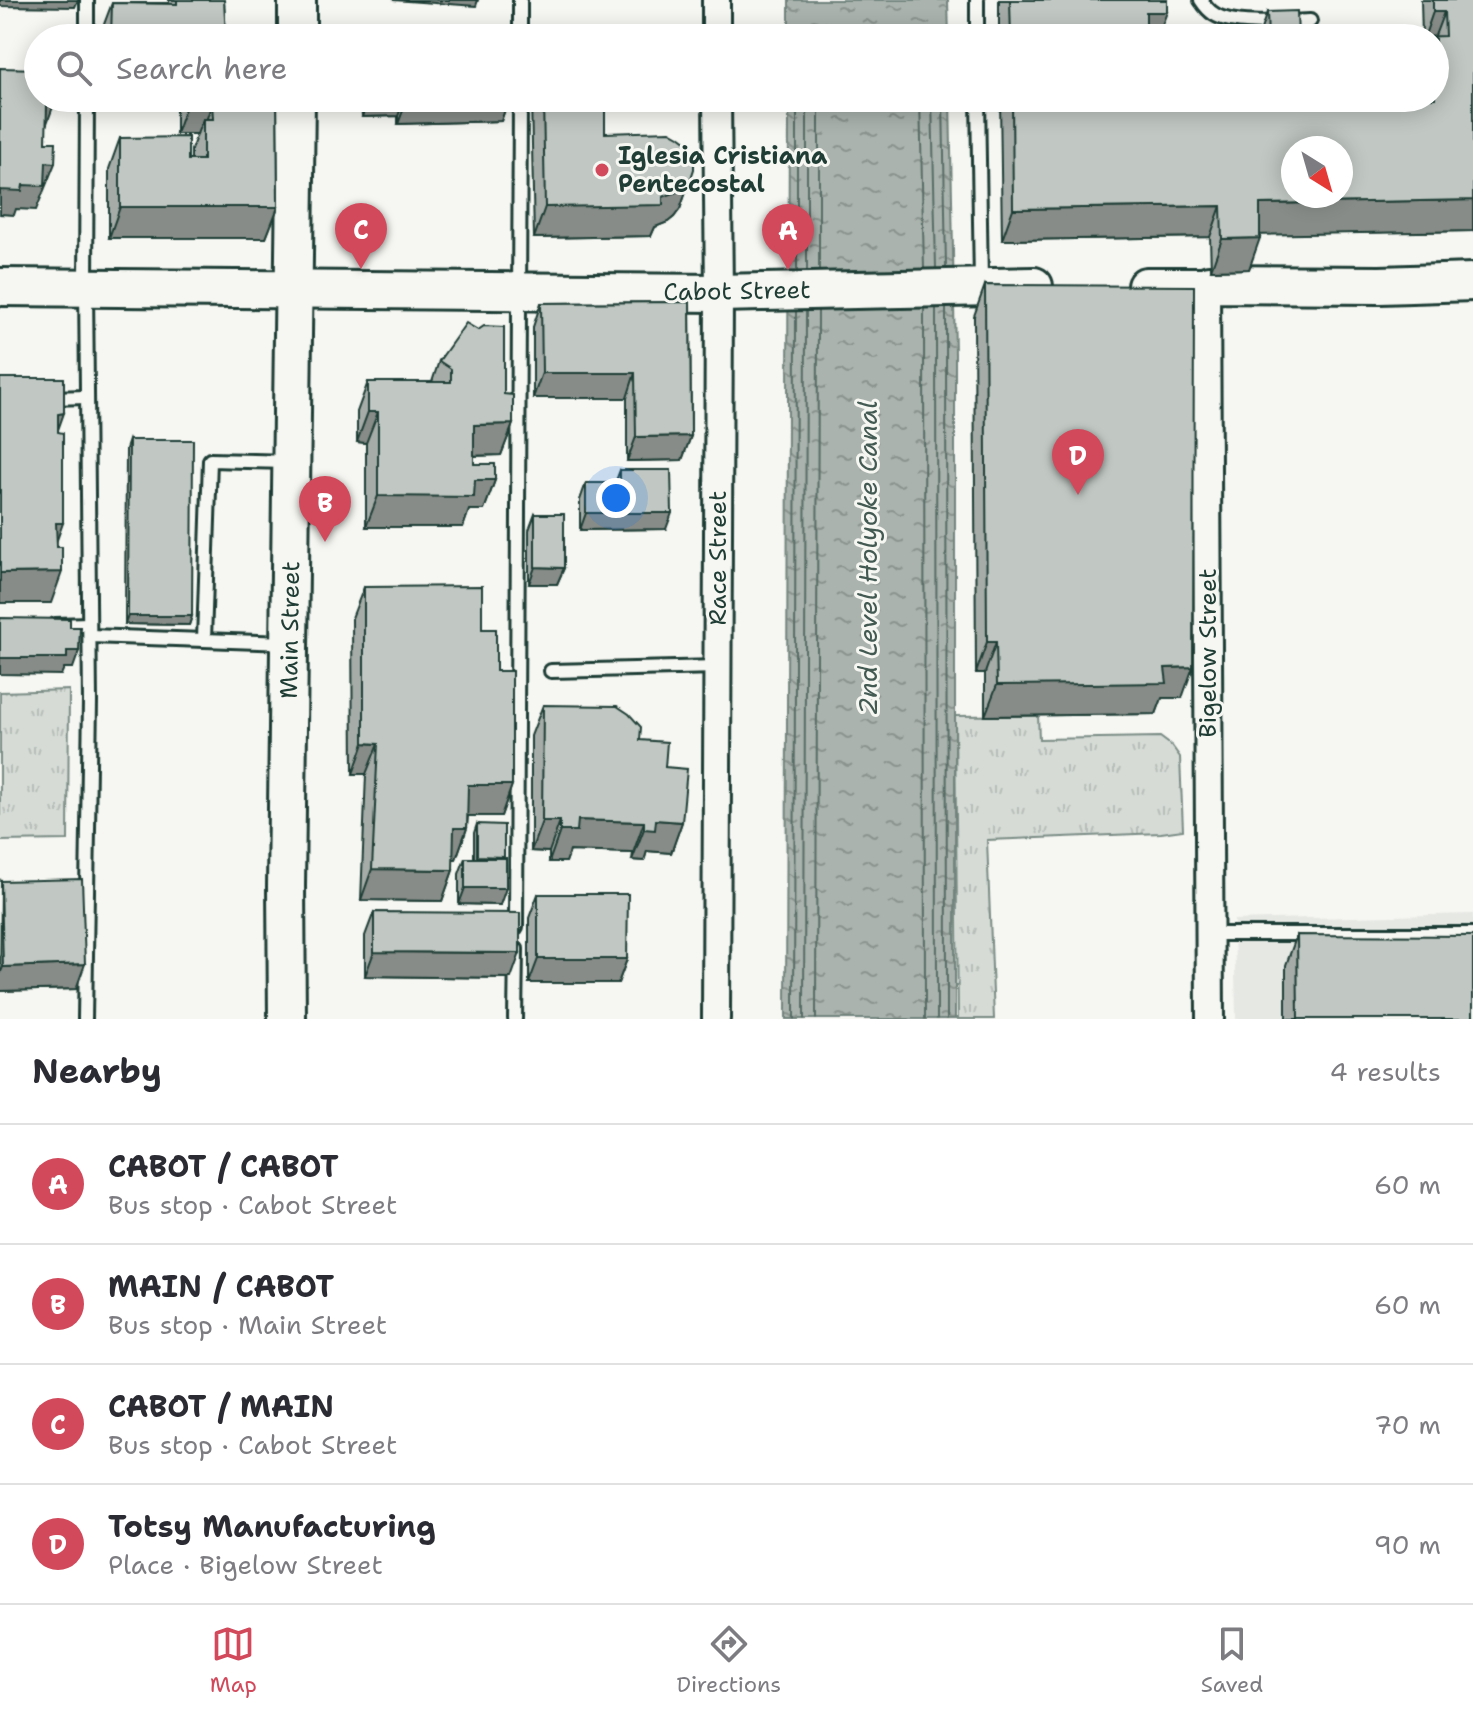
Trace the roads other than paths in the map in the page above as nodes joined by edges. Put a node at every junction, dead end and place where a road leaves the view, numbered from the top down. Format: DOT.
graph roads {
  1 [pos="87,0"];
  2 [pos="297,0"];
  3 [pos="520,0"];
  4 [pos="716,0"];
  5 [pos="977,0"];
  6 [pos="1201,0"];
  7 [pos="1310,21"];
  8 [pos="87,24"];
  9 [pos="297,24"];
  10 [pos="520,24"];
  11 [pos="716,24"];
  12 [pos="977,24"];
  13 [pos="87,112"];
  14 [pos="296,112"];
  15 [pos="520,112"];
  16 [pos="718,112"];
  17 [pos="978,112"];
  18 [pos="1473,282"];
  19 [pos="1064,286"];
  20 [pos="1111,286"];
  21 [pos="1206,286"];
  22 [pos="0,287"];
  23 [pos="86,287"];
  24 [pos="975,287"];
  25 [pos="295,288"];
  26 [pos="519,290"];
  27 [pos="729,292"];
  28 [pos="87,397"];
  29 [pos="44,398"];
  30 [pos="292,462"];
  31 [pos="45,625"];
  32 [pos="90,630"];
  33 [pos="204,640"];
  34 [pos="290,643"];
  35 [pos="718,667"];
  36 [pos="551,671"];
  37 [pos="1210,934"];
  38 [pos="1473,934"];
  39 [pos="85,1019"];
  40 [pos="287,1019"];
  41 [pos="515,1019"];
  42 [pos="716,1019"];
  43 [pos="1210,1019"];
  1 -- 8 [label="lane"];
  2 -- 9 [label="main road"];
  3 -- 10 [label="lane"];
  4 -- 11 [label="street"];
  5 -- 12 [label="lane"];
  6 -- 7 [label="lane"];
  13 -- 23 [label="lane"];
  14 -- 25 [label="main road, Main Street"];
  15 -- 26 [label="lane"];
  16 -- 27 [label="street, Race Street"];
  17 -- 24 [label="lane"];
  18 -- 21 [label="main road"];
  19 -- 24 [label="main road, Cabot Street"];
  20 -- 21 [label="main road"];
  21 -- 37 [label="street, Bigelow Street"];
  22 -- 23 [label="main road, Cabot Street"];
  23 -- 25 [label="main road, Cabot Street"];
  23 -- 28 [label="lane"];
  24 -- 27 [label="main road, Cabot Street"];
  25 -- 26 [label="main road, Cabot Street"];
  25 -- 30 [label="main road, Main Street"];
  26 -- 27 [label="main road, Cabot Street"];
  26 -- 41 [label="lane"];
  27 -- 35 [label="street, Race Street"];
  28 -- 29 [label="lane"];
  28 -- 32 [label="lane"];
  30 -- 33 [label="lane"];
  30 -- 34 [label="main road, Main Street"];
  31 -- 32 [label="lane"];
  32 -- 33 [label="lane"];
  32 -- 39 [label="lane"];
  33 -- 34 [label="lane"];
  34 -- 40 [label="main road, Main Street"];
  35 -- 36 [label="lane"];
  35 -- 42 [label="street, Race Street"];
  37 -- 38 [label="lane"];
  37 -- 43 [label="street, Bigelow Street"];
}
